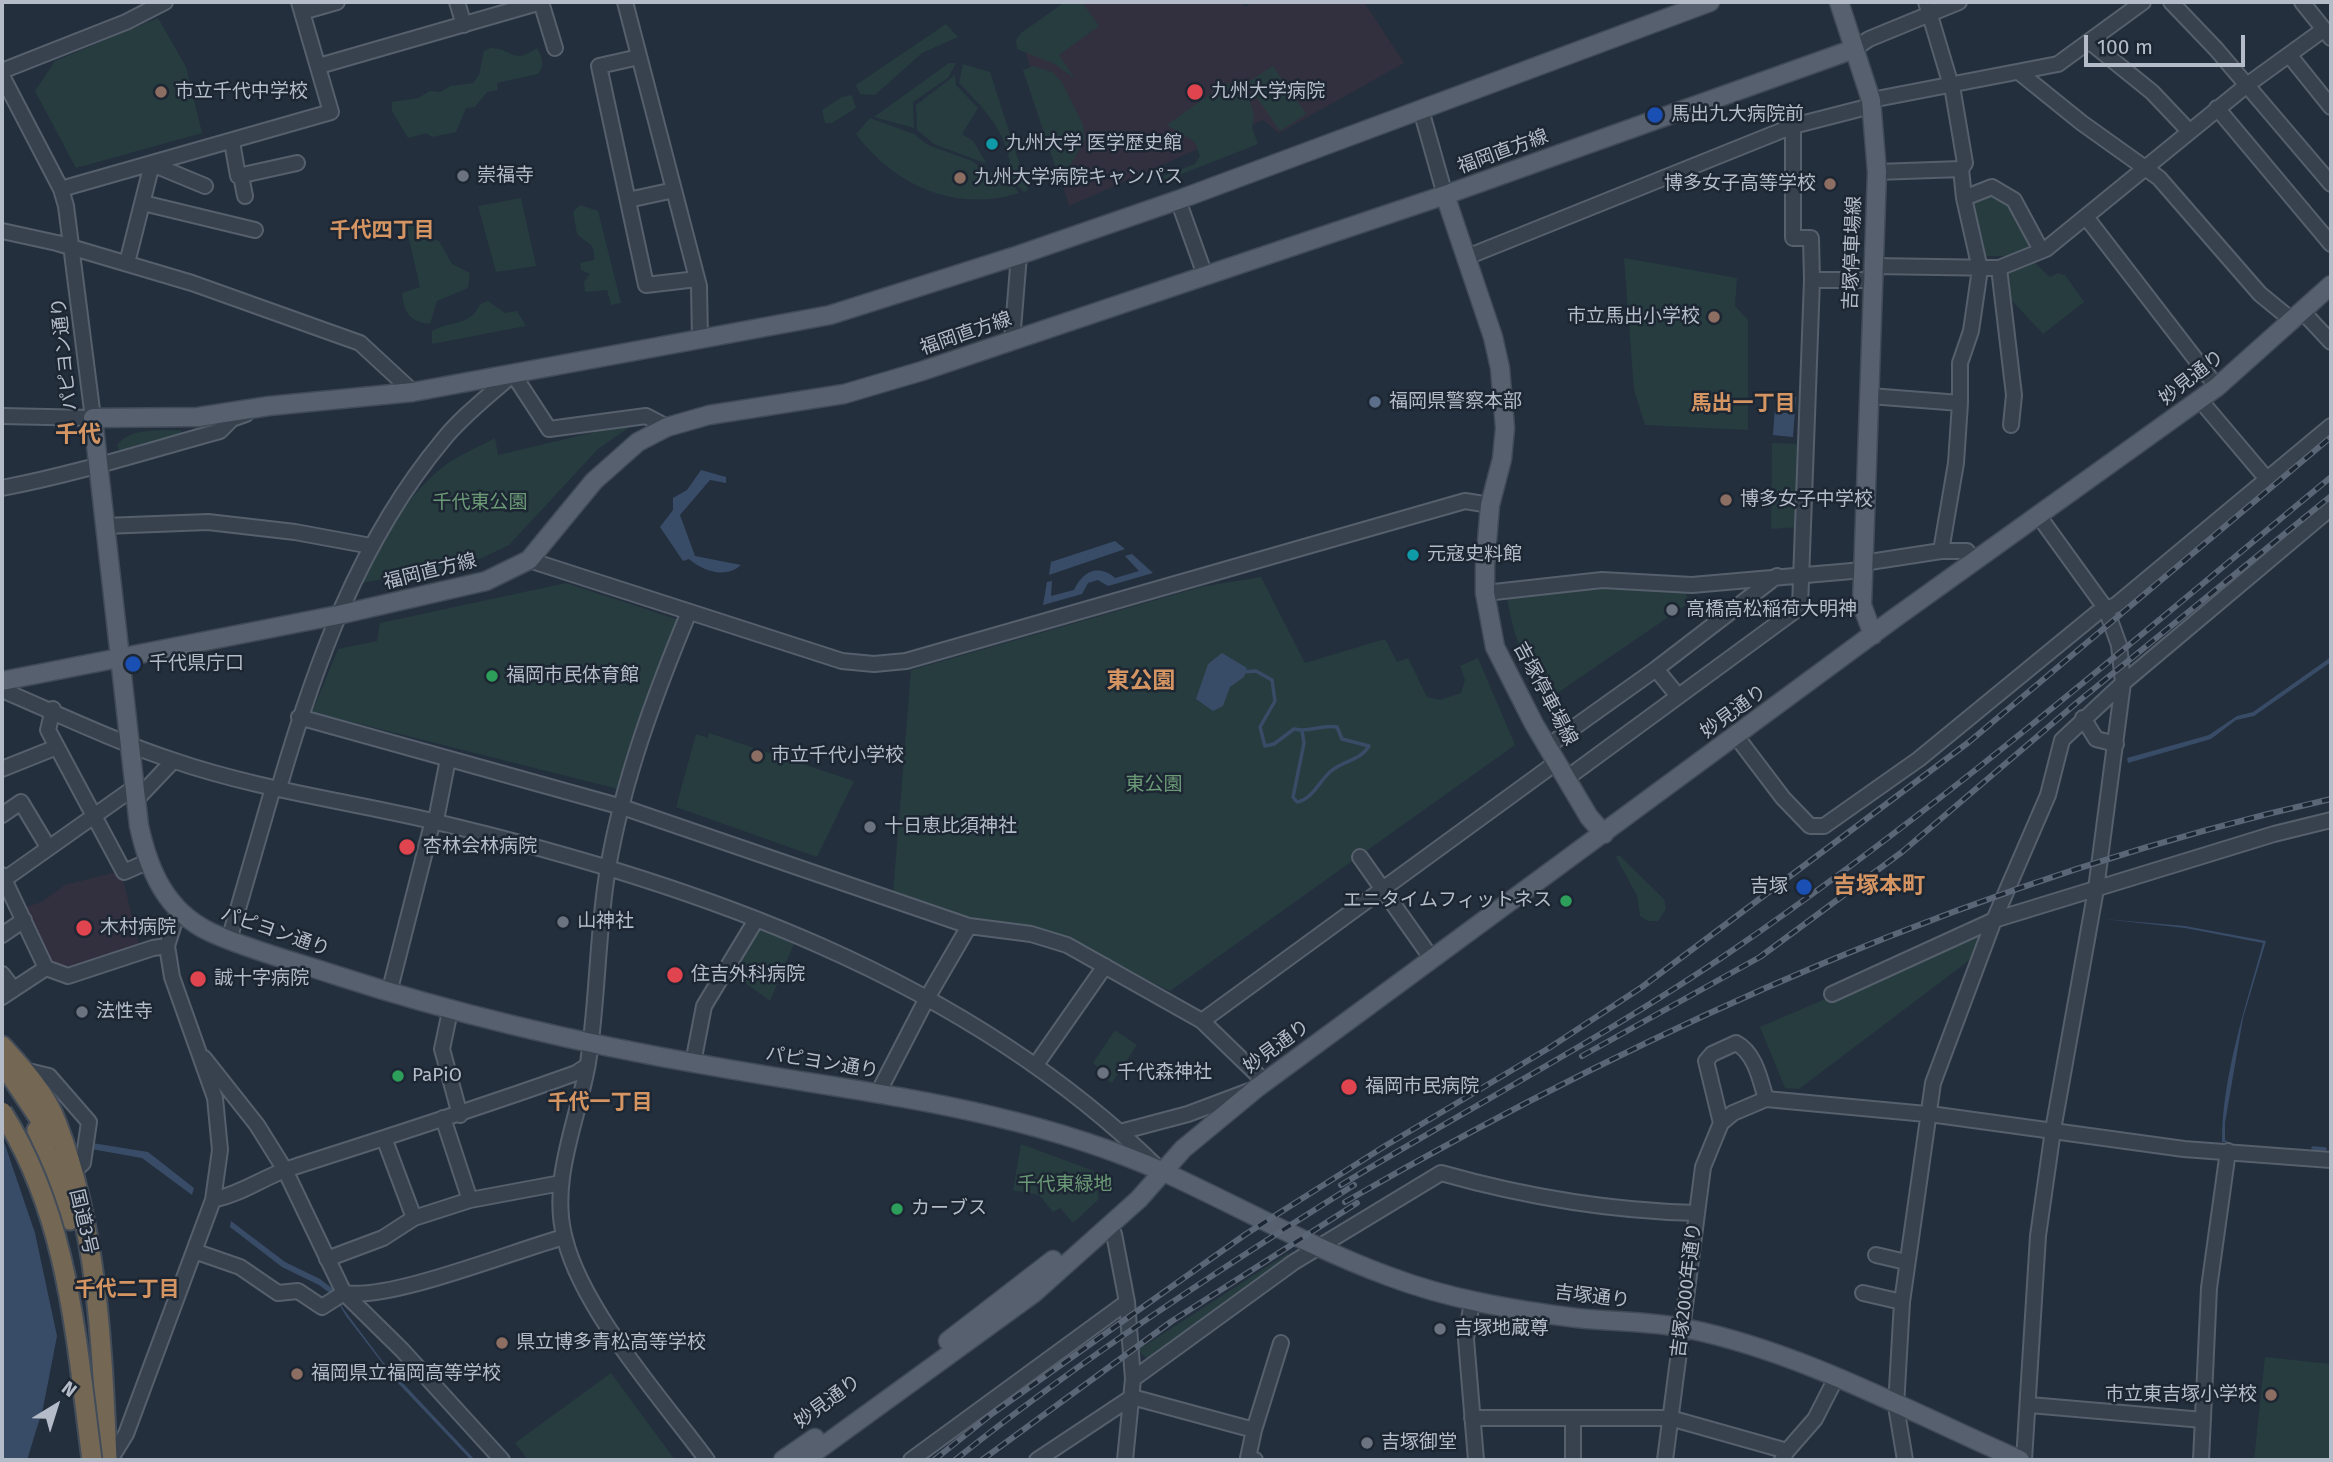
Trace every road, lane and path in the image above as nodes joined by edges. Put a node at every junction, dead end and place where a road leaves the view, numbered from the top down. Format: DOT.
graph roads {
  1 [pos="165,2"];
  2 [pos="337,2"];
  3 [pos="457,2"];
  4 [pos="541,2"];
  5 [pos="625,2"];
  6 [pos="1707,2"];
  7 [pos="1839,2"];
  8 [pos="1959,2"];
  9 [pos="2143,2"];
  10 [pos="2171,2"];
  11 [pos="2302,2"];
  12 [pos="143,7"];
  13 [pos="301,7"];
  14 [pos="1928,7"];
  15 [pos="464,25"];
  16 [pos="2327,34"];
  17 [pos="2090,43"];
  18 [pos="555,48"];
  19 [pos="1854,49"];
  20 [pos="2290,56"];
  21 [pos="639,57"];
  22 [pos="319,66"];
  23 [pos="2,71"];
  24 [pos="2020,72"];
  25 [pos="2,76"];
  26 [pos="2247,85"];
  27 [pos="1950,86"];
  28 [pos="1871,103"];
  29 [pos="2331,107"];
  30 [pos="2217,108"];
  31 [pos="1421,110"];
  32 [pos="1793,126"];
  33 [pos="2189,131"];
  34 [pos="232,142"];
  35 [pos="297,163"];
  36 [pos="152,164"];
  37 [pos="1961,169"];
  38 [pos="2146,169"];
  39 [pos="1877,172"];
  40 [pos="241,176"];
  41 [pos="2331,184"];
  42 [pos="205,186"];
  43 [pos="61,189"];
  44 [pos="674,190"];
  45 [pos="1445,195"];
  46 [pos="245,196"];
  47 [pos="1964,198"];
  48 [pos="628,200"];
  49 [pos="1178,200"];
  50 [pos="142,203"];
  51 [pos="2086,217"];
  52 [pos="255,230"];
  53 [pos="2,231"];
  54 [pos="2331,244"];
  55 [pos="74,248"];
  56 [pos="2041,250"];
  57 [pos="1019,255"];
  58 [pos="1467,257"];
  59 [pos="127,263"];
  60 [pos="1999,268"];
  61 [pos="1980,269"];
  62 [pos="1874,274"];
  63 [pos="1205,275"];
  64 [pos="697,279"];
  65 [pos="1812,280"];
  66 [pos="2331,285"];
  67 [pos="2298,317"];
  68 [pos="700,340"];
  69 [pos="1012,341"];
  70 [pos="2331,342"];
  71 [pos="513,374"];
  72 [pos="2217,387"];
  73 [pos="413,392"];
  74 [pos="1870,396"];
  75 [pos="2200,400"];
  76 [pos="1960,403"];
  77 [pos="269,406"];
  78 [pos="2,416"];
  79 [pos="93,418"];
  80 [pos="2011,425"];
  81 [pos="2331,426"];
  82 [pos="667,427"];
  83 [pos="98,468"];
  84 [pos="2266,478"];
  85 [pos="2,488"];
  86 [pos="1490,505"];
  87 [pos="2329,513"];
  88 [pos="2038,515"];
  89 [pos="104,526"];
  90 [pos="371,545"];
  91 [pos="1941,551"];
  92 [pos="529,560"];
  93 [pos="1975,561"];
  94 [pos="1863,567"];
  95 [pos="1802,574"];
  96 [pos="1777,576"];
  97 [pos="1485,593"];
  98 [pos="2106,609"];
  99 [pos="689,612"];
  100 [pos="338,615"];
  101 [pos="1873,635"];
  102 [pos="119,657"];
  103 [pos="1656,669"];
  104 [pos="2,681"];
  105 [pos="2123,683"];
  106 [pos="2,690"];
  107 [pos="1678,696"];
  108 [pos="53,709"];
  109 [pos="299,718"];
  110 [pos="2083,718"];
  111 [pos="1736,736"];
  112 [pos="129,743"];
  113 [pos="2116,744"];
  114 [pos="1548,746"];
  115 [pos="57,747"];
  116 [pos="448,760"];
  117 [pos="173,761"];
  118 [pos="1557,762"];
  119 [pos="2,769"];
  120 [pos="1567,778"];
  121 [pos="276,788"];
  122 [pos="135,794"];
  123 [pos="622,807"];
  124 [pos="2,814"];
  125 [pos="93,815"];
  126 [pos="2331,820"];
  127 [pos="434,822"];
  128 [pos="1604,834"];
  129 [pos="48,847"];
  130 [pos="1360,857"];
  131 [pos="147,862"];
  132 [pos="608,869"];
  133 [pos="3,878"];
  134 [pos="2096,889"];
  135 [pos="1384,891"];
  136 [pos="178,911"];
  137 [pos="24,920"];
  138 [pos="756,920"];
  139 [pos="1994,920"];
  140 [pos="969,926"];
  141 [pos="2,935"];
  142 [pos="229,940"];
  143 [pos="167,946"];
  144 [pos="1432,959"];
  145 [pos="1105,966"];
  146 [pos="46,968"];
  147 [pos="2,974"];
  148 [pos="7,992"];
  149 [pos="389,993"];
  150 [pos="1832,994"];
  151 [pos="926,1000"];
  152 [pos="450,1011"];
  153 [pos="1202,1021"];
  154 [pos="591,1044"];
  155 [pos="2,1046"];
  156 [pos="198,1051"];
  157 [pos="693,1063"];
  158 [pos="587,1066"];
  159 [pos="1035,1066"];
  160 [pos="10,1072"];
  161 [pos="1262,1085"];
  162 [pos="877,1093"];
  163 [pos="1766,1099"];
  164 [pos="2,1112"];
  165 [pos="1928,1114"];
  166 [pos="460,1115"];
  167 [pos="443,1118"];
  168 [pos="1721,1123"];
  169 [pos="2053,1130"];
  170 [pos="1121,1132"];
  171 [pos="384,1138"];
  172 [pos="2228,1151"];
  173 [pos="2331,1160"];
  174 [pos="285,1170"];
  175 [pos="1161,1171"];
  176 [pos="72,1173"];
  177 [pos="561,1183"];
  178 [pos="213,1200"];
  179 [pos="470,1200"];
  180 [pos="1697,1213"];
  181 [pos="414,1218"];
  182 [pos="1106,1229"];
  183 [pos="564,1237"];
  184 [pos="1318,1247"];
  185 [pos="194,1251"];
  186 [pos="1876,1255"];
  187 [pos="327,1259"];
  188 [pos="1906,1262"];
  189 [pos="344,1293"];
  190 [pos="1863,1293"];
  191 [pos="1472,1301"];
  192 [pos="1127,1302"];
  193 [pos="1902,1302"];
  194 [pos="1684,1328"];
  195 [pos="1281,1343"];
  196 [pos="1836,1378"];
  197 [pos="1133,1379"];
  198 [pos="1132,1396"];
  199 [pos="2030,1405"];
  200 [pos="1896,1406"];
  201 [pos="1472,1418"];
  202 [pos="1573,1418"];
  203 [pos="1670,1418"];
  204 [pos="2203,1420"];
  205 [pos="1254,1430"];
  206 [pos="1784,1455"];
  207 [pos="84,1460"];
  208 [pos="91,1460"];
  209 [pos="106,1460"];
  210 [pos="502,1460"];
  211 [pos="707,1460"];
  212 [pos="783,1460"];
  213 [pos="804,1460"];
  214 [pos="911,1460"];
  215 [pos="1037,1460"];
  216 [pos="1125,1460"];
  217 [pos="1255,1460"];
  218 [pos="1476,1460"];
  219 [pos="1573,1460"];
  220 [pos="1665,1460"];
  221 [pos="1905,1460"];
  222 [pos="2022,1460"];
  223 [pos="2201,1460"];
  1 -- 12 [label="street"];
  2 -- 13 [label="street"];
  3 -- 15 [label="street"];
  4 -- 15 [label="street"];
  4 -- 18 [label="street"];
  5 -- 21 [label="street"];
  6 -- 31 [label="main road"];
  7 -- 19 [label="main road, 吉塚停車場線"];
  8 -- 14 [label="street"];
  9 -- 17 [label="street"];
  10 -- 26 [label="street"];
  11 -- 16 [label="street"];
  12 -- 23 [label="street"];
  13 -- 22 [label="street"];
  14 -- 19 [label="street"];
  14 -- 27 [label="street"];
  15 -- 22 [label="street"];
  16 -- 20 [label="street"];
  17 -- 24 [label="street"];
  17 -- 33 [label="street"];
  19 -- 28 [label="main road, 吉塚停車場線"];
  19 -- 45 [label="main road, 福岡直方線"];
  20 -- 26 [label="street"];
  20 -- 29 [label="street"];
  21 -- 44 [label="street"];
  21 -- 48 [label="street"];
  22 -- 34 [label="street"];
  24 -- 27 [label="street"];
  24 -- 38 [label="street"];
  25 -- 43 [label="street, パピヨン通り"];
  26 -- 30 [label="street"];
  26 -- 41 [label="street"];
  27 -- 28 [label="street"];
  27 -- 37 [label="street"];
  28 -- 32 [label="street"];
  28 -- 39 [label="main road, 吉塚停車場線"];
  30 -- 33 [label="street"];
  30 -- 54 [label="street"];
  31 -- 45 [label="street"];
  31 -- 49 [label="main road"];
  32 -- 58 [label="street"];
  32 -- 65 [label="street"];
  33 -- 38 [label="street"];
  34 -- 36 [label="street"];
  34 -- 40 [label="street"];
  35 -- 40 [label="street"];
  36 -- 42 [label="street"];
  36 -- 43 [label="street"];
  36 -- 50 [label="street"];
  37 -- 39 [label="street"];
  37 -- 47 [label="street"];
  38 -- 51 [label="street"];
  38 -- 67 [label="street"];
  39 -- 62 [label="main road, 吉塚停車場線"];
  40 -- 46 [label="street"];
  43 -- 55 [label="street, パピヨン通り"];
  44 -- 48 [label="street"];
  44 -- 64 [label="street"];
  45 -- 58 [label="main road, 吉塚停車場線"];
  45 -- 63 [label="main road, 福岡直方線"];
  47 -- 56 [label="street"];
  47 -- 61 [label="street"];
  48 -- 64 [label="street"];
  49 -- 57 [label="main road"];
  49 -- 63 [label="street"];
  50 -- 52 [label="street"];
  50 -- 59 [label="street"];
  51 -- 56 [label="street"];
  51 -- 72 [label="street"];
  53 -- 55 [label="street"];
  55 -- 59 [label="street"];
  55 -- 79 [label="street, パピヨン通り"];
  56 -- 60 [label="street"];
  57 -- 68 [label="main road"];
  57 -- 69 [label="street"];
  58 -- 86 [label="main road, 吉塚停車場線"];
  59 -- 73 [label="street"];
  60 -- 61 [label="street"];
  60 -- 80 [label="street"];
  61 -- 62 [label="street"];
  61 -- 76 [label="street"];
  62 -- 65 [label="street"];
  62 -- 74 [label="main road, 吉塚停車場線"];
  63 -- 69 [label="main road, 福岡直方線"];
  64 -- 68 [label="street"];
  65 -- 95 [label="street"];
  66 -- 67 [label="main road, 妙見通り"];
  67 -- 70 [label="street"];
  67 -- 72 [label="main road, 妙見通り"];
  68 -- 71 [label="main road"];
  69 -- 82 [label="main road, 福岡直方線"];
  71 -- 73 [label="main road"];
  71 -- 82 [label="street"];
  71 -- 90 [label="street"];
  72 -- 75 [label="main road, 妙見通り"];
  73 -- 77 [label="main road"];
  74 -- 76 [label="street"];
  74 -- 94 [label="main road, 吉塚停車場線"];
  75 -- 84 [label="street"];
  75 -- 88 [label="main road, 妙見通り"];
  76 -- 91 [label="street"];
  77 -- 79 [label="main road"];
  77 -- 83 [label="street"];
  78 -- 79 [label="street"];
  79 -- 83 [label="main road, パピヨン通り"];
  81 -- 84 [label="street"];
  82 -- 92 [label="main road, 福岡直方線"];
  83 -- 85 [label="street"];
  83 -- 89 [label="main road, パピヨン通り"];
  84 -- 98 [label="street"];
  86 -- 97 [label="main road, 吉塚停車場線"];
  86 -- 99 [label="street"];
  87 -- 105 [label="street"];
  88 -- 93 [label="main road, 妙見通り"];
  88 -- 98 [label="street"];
  89 -- 90 [label="street"];
  89 -- 102 [label="main road, パピヨン通り"];
  90 -- 100 [label="street"];
  91 -- 93 [label="street"];
  91 -- 94 [label="street"];
  92 -- 99 [label="street"];
  92 -- 100 [label="main road, 福岡直方線"];
  93 -- 101 [label="main road, 妙見通り"];
  94 -- 95 [label="street"];
  94 -- 101 [label="main road, 吉塚停車場線"];
  95 -- 96 [label="street"];
  95 -- 107 [label="street"];
  96 -- 97 [label="street"];
  96 -- 103 [label="street"];
  97 -- 114 [label="main road, 吉塚停車場線"];
  98 -- 105 [label="street"];
  98 -- 111 [label="street"];
  99 -- 123 [label="street"];
  100 -- 102 [label="main road, 福岡直方線"];
  100 -- 109 [label="street"];
  101 -- 111 [label="main road, 妙見通り"];
  102 -- 104 [label="main road, 福岡直方線"];
  102 -- 112 [label="main road, パピヨン通り"];
  103 -- 107 [label="street"];
  103 -- 114 [label="street"];
  105 -- 110 [label="street"];
  105 -- 113 [label="street"];
  106 -- 108 [label="street"];
  107 -- 120 [label="street"];
  108 -- 112 [label="street"];
  108 -- 115 [label="street"];
  109 -- 116 [label="street"];
  109 -- 121 [label="street"];
  110 -- 113 [label="street"];
  110 -- 139 [label="street"];
  111 -- 128 [label="main road, 妙見通り"];
  112 -- 117 [label="street"];
  112 -- 122 [label="main road, パピヨン通り"];
  113 -- 134 [label="street"];
  114 -- 118 [label="main road, 吉塚停車場線"];
  115 -- 119 [label="street"];
  115 -- 125 [label="street"];
  116 -- 123 [label="street"];
  116 -- 127 [label="street"];
  117 -- 121 [label="street"];
  117 -- 122 [label="street"];
  118 -- 120 [label="main road, 吉塚停車場線"];
  118 -- 135 [label="street"];
  120 -- 128 [label="main road, 吉塚停車場線"];
  121 -- 127 [label="street"];
  121 -- 142 [label="street"];
  122 -- 125 [label="street"];
  122 -- 131 [label="main road, パピヨン通り"];
  123 -- 132 [label="street"];
  123 -- 140 [label="street"];
  124 -- 129 [label="street"];
  125 -- 129 [label="street"];
  125 -- 131 [label="street"];
  126 -- 134 [label="street"];
  127 -- 132 [label="street"];
  127 -- 149 [label="street"];
  128 -- 144 [label="main road, 妙見通り"];
  129 -- 133 [label="street"];
  130 -- 135 [label="street"];
  131 -- 136 [label="main road, パピヨン通り"];
  132 -- 138 [label="street"];
  132 -- 154 [label="street"];
  133 -- 137 [label="street"];
  134 -- 139 [label="street"];
  134 -- 169 [label="street"];
  135 -- 144 [label="street"];
  135 -- 153 [label="street"];
  136 -- 142 [label="main road, パピヨン通り"];
  136 -- 143 [label="street"];
  137 -- 141 [label="street"];
  137 -- 146 [label="street"];
  138 -- 151 [label="street"];
  138 -- 157 [label="street"];
  139 -- 150 [label="street"];
  139 -- 165 [label="street"];
  140 -- 145 [label="street"];
  140 -- 151 [label="street"];
  142 -- 149 [label="main road, パピヨン通り"];
  143 -- 146 [label="street"];
  143 -- 156 [label="street"];
  144 -- 161 [label="main road, 妙見通り"];
  145 -- 153 [label="street"];
  145 -- 159 [label="street"];
  146 -- 148 [label="street"];
  147 -- 148 [label="street"];
  149 -- 152 [label="main road, パピヨン通り"];
  151 -- 159 [label="street"];
  151 -- 162 [label="street"];
  152 -- 154 [label="main road, パピヨン通り"];
  152 -- 166 [label="street"];
  153 -- 161 [label="street"];
  154 -- 157 [label="main road, パピヨン通り"];
  154 -- 158 [label="street"];
  155 -- 160 [label="highway, 国道3号"];
  156 -- 174 [label="street"];
  156 -- 178 [label="street"];
  157 -- 162 [label="main road, パピヨン通り"];
  158 -- 166 [label="street"];
  158 -- 177 [label="street"];
  159 -- 170 [label="street"];
  160 -- 176 [label="highway, 国道3号"];
  160 -- 176 [label="street"];
  160 -- 209 [label="highway"];
  161 -- 170 [label="street"];
  161 -- 175 [label="main road, 妙見通り"];
  162 -- 175 [label="main road, パピヨン通り"];
  163 -- 165 [label="street"];
  163 -- 168 [label="street"];
  163 -- 168 [label="street"];
  164 -- 207 [label="highway, 国道3号"];
  164 -- 208 [label="highway, bridge"];
  165 -- 169 [label="street"];
  165 -- 188 [label="street"];
  166 -- 167 [label="street"];
  167 -- 171 [label="street"];
  167 -- 179 [label="street"];
  168 -- 180 [label="street, 吉塚2000年通り"];
  169 -- 172 [label="street"];
  169 -- 199 [label="street"];
  170 -- 175 [label="street"];
  171 -- 174 [label="street"];
  171 -- 181 [label="street"];
  172 -- 173 [label="street"];
  172 -- 204 [label="street"];
  174 -- 178 [label="street"];
  174 -- 187 [label="street"];
  175 -- 182 [label="main road, 妙見通り"];
  175 -- 184 [label="main road, 吉塚通り"];
  175 -- 212 [label="main road, 妙見通り"];
  176 -- 209 [label="highway, 国道3号"];
  177 -- 179 [label="street"];
  177 -- 183 [label="street"];
  178 -- 185 [label="street"];
  179 -- 181 [label="street"];
  180 -- 184 [label="street"];
  180 -- 194 [label="street, 吉塚2000年通り"];
  181 -- 187 [label="street"];
  182 -- 192 [label="street"];
  182 -- 213 [label="main road, 妙見通り"];
  183 -- 189 [label="street"];
  183 -- 211 [label="street"];
  184 -- 191 [label="main road, 吉塚通り"];
  184 -- 197 [label="street"];
  185 -- 189 [label="street"];
  185 -- 209 [label="street"];
  186 -- 188 [label="street"];
  187 -- 189 [label="street"];
  188 -- 193 [label="street"];
  189 -- 210 [label="street"];
  190 -- 193 [label="street"];
  191 -- 194 [label="main road, 吉塚通り"];
  191 -- 201 [label="street"];
  192 -- 197 [label="street"];
  192 -- 214 [label="street"];
  193 -- 200 [label="street"];
  194 -- 196 [label="main road, 吉塚通り"];
  194 -- 203 [label="street, 吉塚2000年通り"];
  195 -- 205 [label="street"];
  196 -- 200 [label="main road, 吉塚通り"];
  196 -- 206 [label="street"];
  197 -- 198 [label="street"];
  198 -- 205 [label="street"];
  198 -- 215 [label="street"];
  198 -- 216 [label="street"];
  199 -- 204 [label="street"];
  199 -- 222 [label="street"];
  200 -- 221 [label="street"];
  200 -- 222 [label="main road, 吉塚通り"];
  201 -- 202 [label="street"];
  201 -- 218 [label="street"];
  202 -- 203 [label="street"];
  202 -- 219 [label="street"];
  203 -- 206 [label="street"];
  203 -- 220 [label="street, 吉塚2000年通り"];
  204 -- 223 [label="street"];
  205 -- 217 [label="street"];
}
